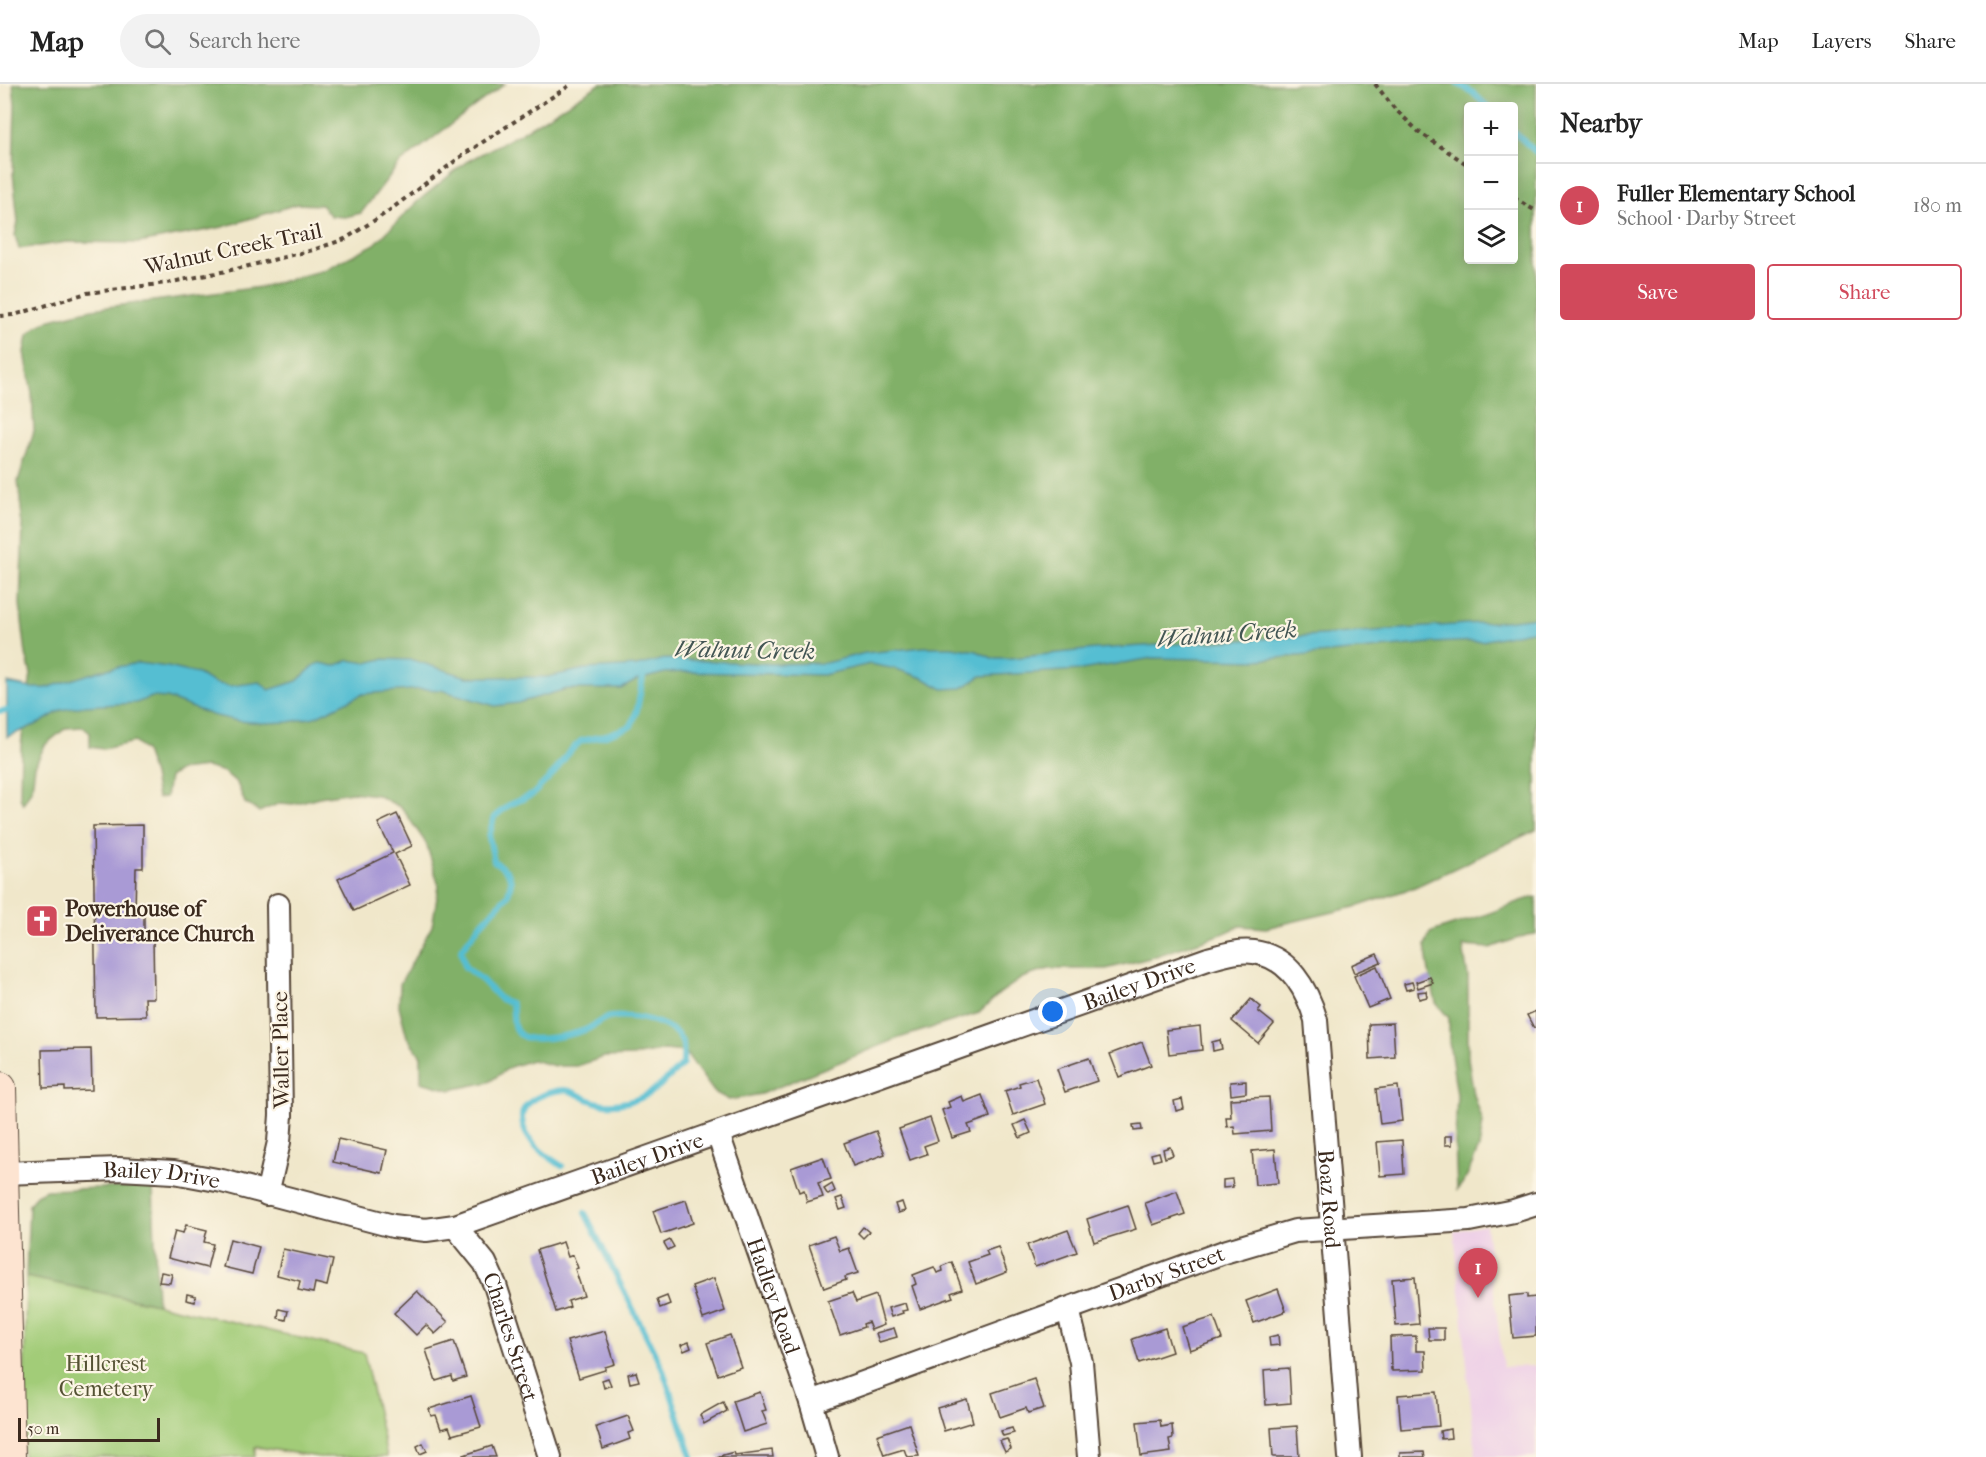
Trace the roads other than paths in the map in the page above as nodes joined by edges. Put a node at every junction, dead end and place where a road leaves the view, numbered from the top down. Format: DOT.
graph roads {
  1 [pos="278,905"];
  2 [pos="1273,958"];
  3 [pos="0,1088"];
  4 [pos="718,1134"];
  5 [pos="3,1173"];
  6 [pos="267,1194"];
  7 [pos="1536,1204"];
  8 [pos="455,1226"];
  9 [pos="1332,1228"];
  10 [pos="1068,1309"];
  11 [pos="811,1402"];
  12 [pos="9,1457"];
  13 [pos="550,1457"];
  14 [pos="827,1457"];
  15 [pos="1089,1457"];
  16 [pos="1350,1457"];
  1 -- 6 [label="street, Waller Place"];
  2 -- 4 [label="street, Bailey Drive"];
  2 -- 9 [label="street, Boaz Road"];
  3 -- 5 [label="main road"];
  4 -- 8 [label="street, Bailey Drive"];
  4 -- 11 [label="street, Hadley Road"];
  5 -- 6 [label="street, Bailey Drive"];
  5 -- 12 [label="main road"];
  6 -- 8 [label="street, Bailey Drive"];
  7 -- 9 [label="street, Darby Street"];
  8 -- 13 [label="street, Charles Street"];
  9 -- 10 [label="street, Darby Street"];
  9 -- 16 [label="street, Boaz Road"];
  10 -- 11 [label="street, Darby Street"];
  10 -- 15 [label="street"];
  11 -- 14 [label="street, Hadley Road"];
}
